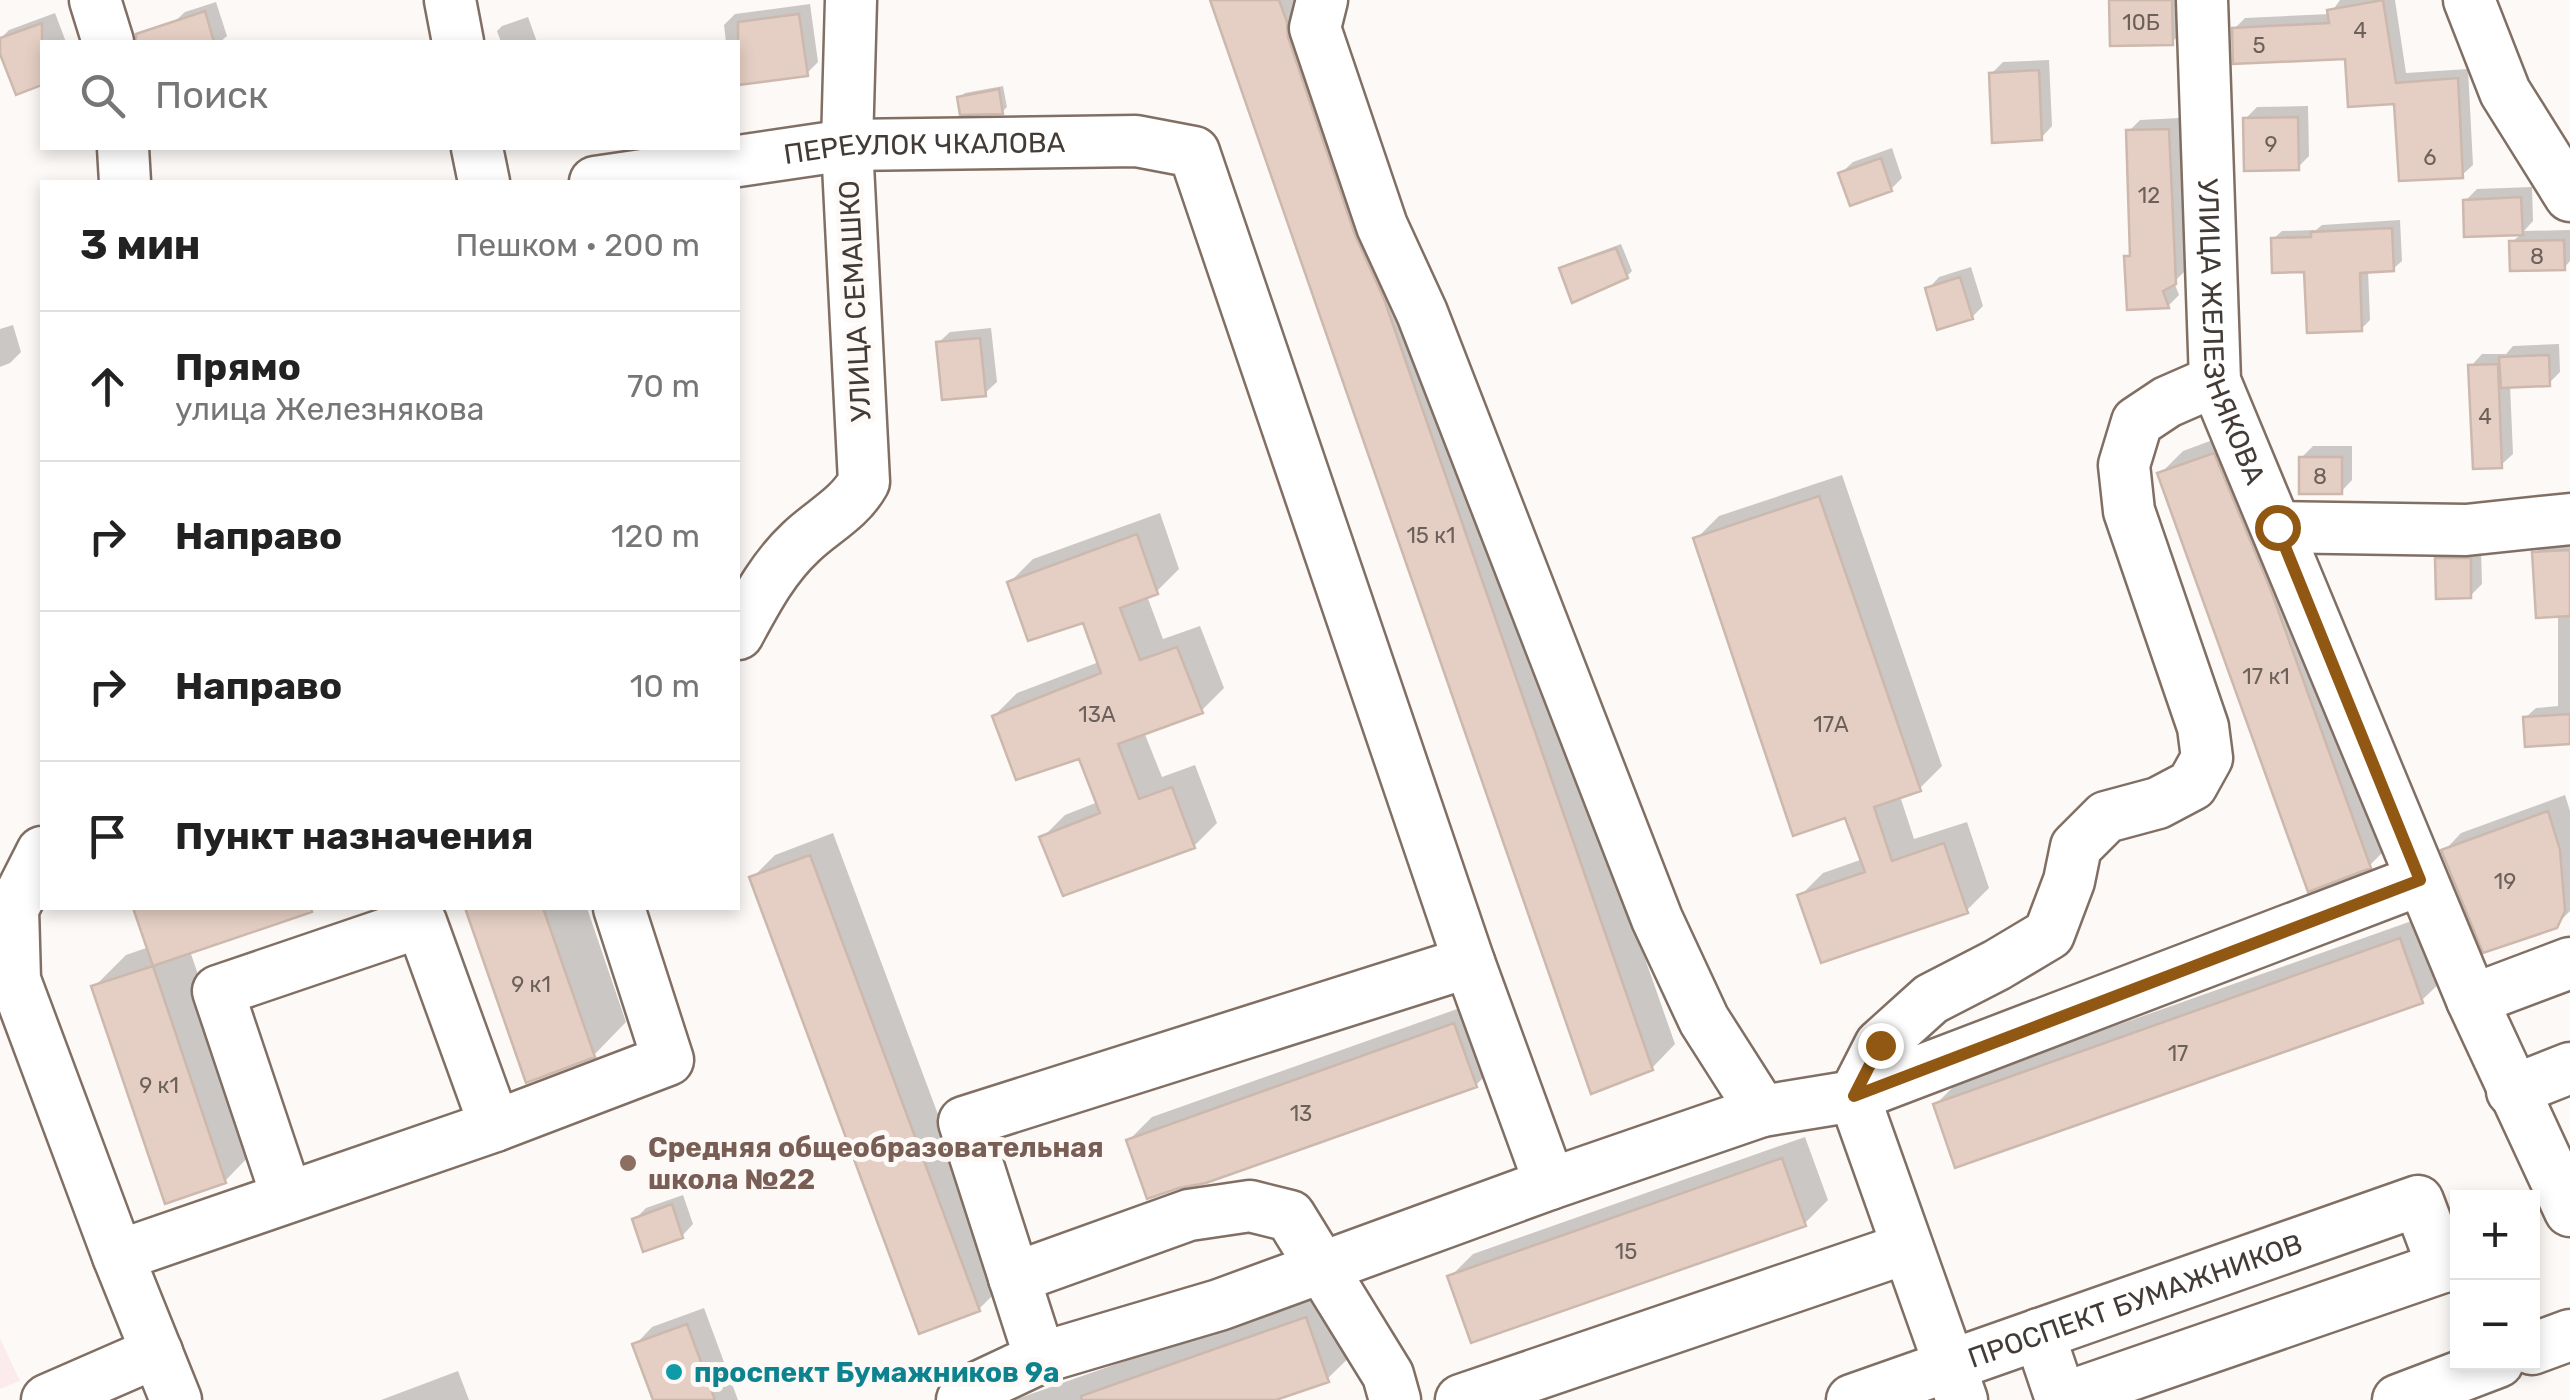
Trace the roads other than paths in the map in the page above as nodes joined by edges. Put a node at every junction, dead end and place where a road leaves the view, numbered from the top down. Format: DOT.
graph roads {
  1 [pos="95,0"];
  2 [pos="450,0"];
  3 [pos="851,0"];
  4 [pos="2202,0"];
  5 [pos="2469,0"];
  6 [pos="1318,14"];
  7 [pos="107,40"];
  8 [pos="458,40"];
  9 [pos="847,145"];
  10 [pos="123,150"];
  11 [pos="478,150"];
  12 [pos="125,180"];
  13 [pos="484,180"];
  14 [pos="609,180"];
  15 [pos="2570,196"];
  16 [pos="2215,380"];
  17 [pos="2570,519"];
  18 [pos="2277,527"];
  19 [pos="740,630"];
  20 [pos="25,857"];
  21 [pos="2420,880"];
  22 [pos="620,910"];
  23 [pos="1469,962"];
  24 [pos="2570,963"];
  25 [pos="2472,1000"];
  26 [pos="2570,1068"];
  27 [pos="2512,1091"];
  28 [pos="1854,1096"];
  29 [pos="1762,1111"];
  30 [pos="494,1126"];
  31 [pos="1550,1184"];
  32 [pos="287,1197"];
  33 [pos="2570,1211"];
  34 [pos="2570,1221"];
  35 [pos="2540,1231"];
  36 [pos="1907,1248"];
  37 [pos="118,1256"];
  38 [pos="2450,1264"];
  39 [pos="1324,1267"];
  40 [pos="1014,1278"];
  41 [pos="2039,1334"];
  42 [pos="2570,1336"];
  43 [pos="2540,1347"];
  44 [pos="157,1352"];
  45 [pos="1040,1358"];
  46 [pos="2477,1370"];
  47 [pos="1955,1383"];
  48 [pos="47,1400"];
  49 [pos="176,1400"];
  50 [pos="962,1400"];
  51 [pos="1395,1400"];
  52 [pos="1461,1400"];
  53 [pos="1852,1400"];
  54 [pos="2398,1400"];
  1 -- 7 [label="street"];
  2 -- 8 [label="street"];
  3 -- 9 [label="street, УЛИЦА СЕМАШКО"];
  4 -- 16 [label="street, УЛИЦА ЖЕЛЕЗНЯКОВА"];
  5 -- 15 [label="street"];
  6 -- 29 [label="street"];
  9 -- 14 [label="street, ПЕРЕУЛОК ЧКАЛОВА"];
  9 -- 19 [label="street, УЛИЦА СЕМАШКО"];
  9 -- 23 [label="street, ПЕРЕУЛОК ЧКАЛОВА"];
  10 -- 12 [label="street"];
  11 -- 13 [label="street"];
  16 -- 18 [label="street, УЛИЦА ЖЕЛЕЗНЯКОВА"];
  16 -- 28 [label="street"];
  17 -- 18 [label="street"];
  18 -- 21 [label="street, УЛИЦА ЖЕЛЕЗНЯКОВА"];
  20 -- 37 [label="street"];
  21 -- 25 [label="street, УЛИЦА ЖЕЛЕЗНЯКОВА"];
  21 -- 28 [label="street"];
  22 -- 30 [label="street"];
  23 -- 31 [label="street"];
  23 -- 40 [label="street"];
  24 -- 25 [label="street"];
  25 -- 27 [label="street, УЛИЦА ЖЕЛЕЗНЯКОВА"];
  26 -- 27 [label="street"];
  27 -- 33 [label="street, УЛИЦА ЖЕЛЕЗНЯКОВА"];
  28 -- 29 [label="street"];
  28 -- 36 [label="street"];
  29 -- 31 [label="street"];
  30 -- 32 [label="street"];
  30 -- 32 [label="street"];
  31 -- 39 [label="street"];
  32 -- 37 [label="street"];
  34 -- 35 [label="street"];
  36 -- 47 [label="street"];
  36 -- 52 [label="street"];
  37 -- 44 [label="street"];
  38 -- 41 [label="street, ПРОСПЕКТ БУМАЖНИКОВ"];
  38 -- 41 [label="street"];
  39 -- 40 [label="street"];
  39 -- 45 [label="street"];
  39 -- 51 [label="street"];
  40 -- 45 [label="street"];
  41 -- 47 [label="street, ПРОСПЕКТ БУМАЖНИКОВ"];
  42 -- 43 [label="street"];
  44 -- 48 [label="street"];
  44 -- 49 [label="street"];
  45 -- 50 [label="street"];
  46 -- 54 [label="street"];
  47 -- 53 [label="street, ПРОСПЕКТ БУМАЖНИКОВ"];
}
